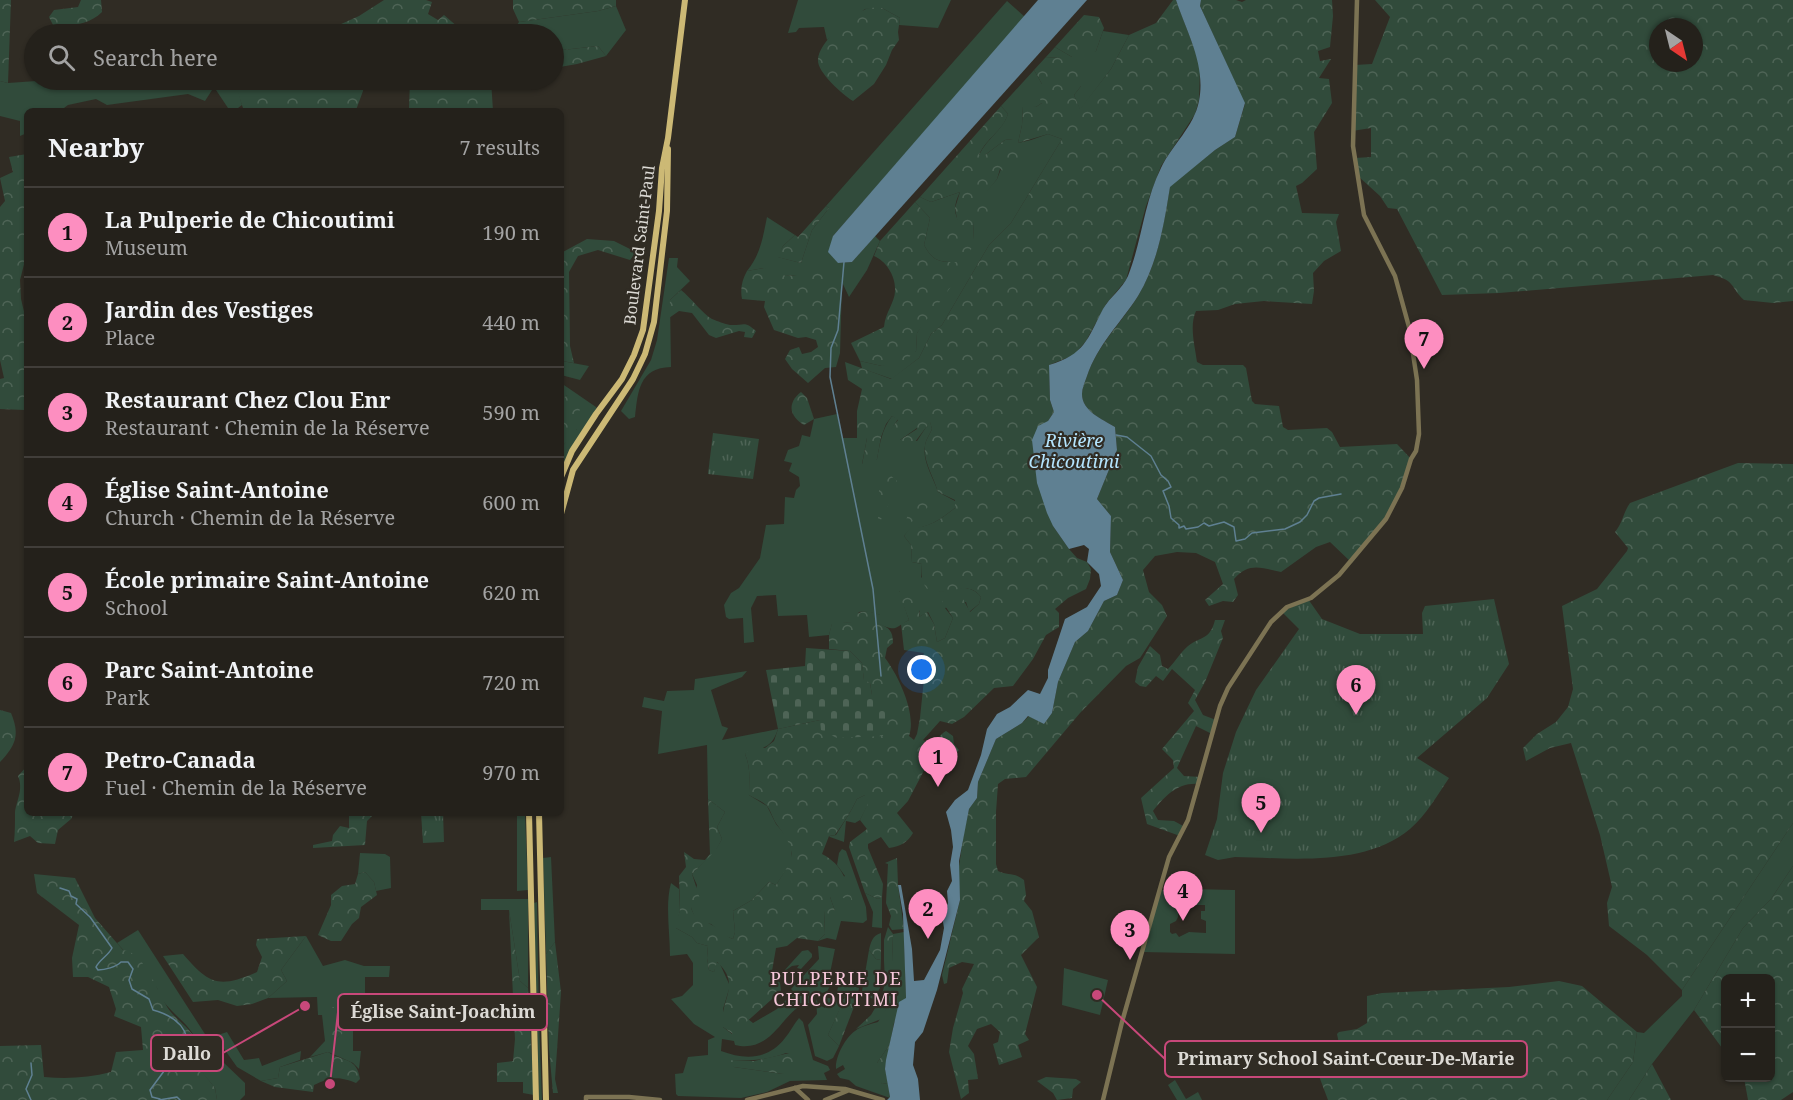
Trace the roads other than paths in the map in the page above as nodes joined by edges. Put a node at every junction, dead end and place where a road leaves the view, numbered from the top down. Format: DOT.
graph roads {
  1 [pos="685,0"];
  2 [pos="1357,0"];
  3 [pos="668,138"];
  4 [pos="564,470"];
  5 [pos="564,503"];
  6 [pos="529,816"];
  7 [pos="539,816"];
  8 [pos="795,1088"];
  9 [pos="849,1090"];
  10 [pos="586,1099"];
  11 [pos="536,1100"];
  12 [pos="546,1100"];
  13 [pos="660,1100"];
  14 [pos="747,1100"];
  15 [pos="808,1100"];
  16 [pos="825,1100"];
  17 [pos="883,1100"];
  18 [pos="1103,1100"];
  1 -- 3 [label="main road, Boulevard Saint-Paul"];
  2 -- 18 [label="street"];
  3 -- 4 [label="main road, Boulevard Saint-Paul"];
  3 -- 5 [label="main road, Boulevard Saint-Paul"];
  6 -- 11 [label="main road"];
  7 -- 12 [label="main road"];
  8 -- 9 [label="street"];
  8 -- 14 [label="street"];
  8 -- 15 [label="street"];
  9 -- 16 [label="street"];
  9 -- 17 [label="street"];
  10 -- 13 [label="street"];
}
